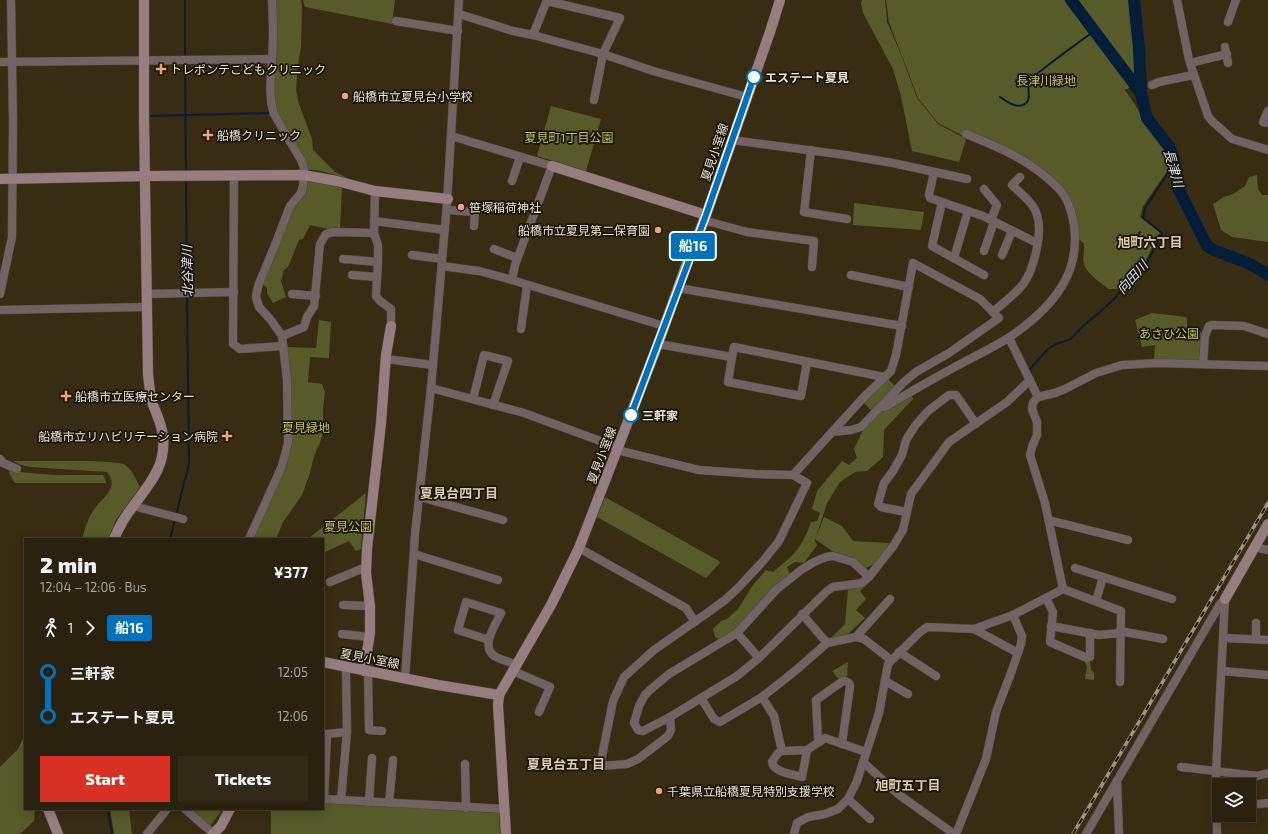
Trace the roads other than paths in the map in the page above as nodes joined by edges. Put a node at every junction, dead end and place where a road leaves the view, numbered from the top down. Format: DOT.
graph roads {
  1 [pos="11,0"];
  2 [pos="144,0"];
  3 [pos="272,0"];
  4 [pos="457,0"];
  5 [pos="547,0"];
  6 [pos="780,0"];
  7 [pos="1176,0"];
  8 [pos="1236,0"];
  9 [pos="459,14"];
  10 [pos="396,21"];
  11 [pos="1228,22"];
  12 [pos="458,31"];
  13 [pos="532,35"];
  14 [pos="603,54"];
  15 [pos="1227,54"];
  16 [pos="272,58"];
  17 [pos="144,60"];
  18 [pos="0,62"];
  19 [pos="12,62"];
  20 [pos="1190,63"];
  21 [pos="1193,74"];
  22 [pos="1152,85"];
  23 [pos="747,97"];
  24 [pos="594,100"];
  25 [pos="1268,111"];
  26 [pos="1268,123"];
  27 [pos="966,134"];
  28 [pos="451,136"];
  29 [pos="732,140"];
  30 [pos="811,150"];
  31 [pos="1268,150"];
  32 [pos="520,157"];
  33 [pos="552,166"];
  34 [pos="934,172"];
  35 [pos="234,174"];
  36 [pos="303,175"];
  37 [pos="145,176"];
  38 [pos="1020,177"];
  39 [pos="0,179"];
  40 [pos="12,179"];
  41 [pos="967,180"];
  42 [pos="512,181"];
  43 [pos="984,189"];
  44 [pos="375,191"];
  45 [pos="942,202"];
  46 [pos="447,205"];
  47 [pos="968,211"];
  48 [pos="704,217"];
  49 [pos="847,219"];
  50 [pos="374,221"];
  51 [pos="993,221"];
  52 [pos="474,226"];
  53 [pos="445,230"];
  54 [pos="1012,230"];
  55 [pos="374,233"];
  56 [pos="1038,243"];
  57 [pos="494,249"];
  58 [pos="984,251"];
  59 [pos="1002,255"];
  60 [pos="412,256"];
  61 [pos="517,258"];
  62 [pos="954,258"];
  63 [pos="343,259"];
  64 [pos="378,262"];
  65 [pos="442,262"];
  66 [pos="812,267"];
  67 [pos="984,274"];
  68 [pos="352,275"];
  69 [pos="851,275"];
  70 [pos="378,277"];
  71 [pos="512,280"];
  72 [pos="527,285"];
  73 [pos="909,287"];
  74 [pos="678,288"];
  75 [pos="234,292"];
  76 [pos="0,294"];
  77 [pos="146,294"];
  78 [pos="292,294"];
  79 [pos="316,296"];
  80 [pos="146,307"];
  81 [pos="0,310"];
  82 [pos="993,312"];
  83 [pos="391,326"];
  84 [pos="664,326"];
  85 [pos="902,326"];
  86 [pos="521,329"];
  87 [pos="1268,334"];
  88 [pos="282,336"];
  89 [pos="1009,338"];
  90 [pos="658,344"];
  91 [pos="283,346"];
  92 [pos="732,358"];
  93 [pos="386,359"];
  94 [pos="807,362"];
  95 [pos="1203,364"];
  96 [pos="433,365"];
  97 [pos="1268,366"];
  98 [pos="884,377"];
  99 [pos="1030,380"];
  100 [pos="431,388"];
  101 [pos="1038,397"];
  102 [pos="473,399"];
  103 [pos="494,405"];
  104 [pos="880,407"];
  105 [pos="976,424"];
  106 [pos="832,432"];
  107 [pos="618,448"];
  108 [pos="0,459"];
  109 [pos="17,469"];
  110 [pos="794,475"];
  111 [pos="420,497"];
  112 [pos="133,506"];
  113 [pos="906,512"];
  114 [pos="178,518"];
  115 [pos="503,520"];
  116 [pos="1050,521"];
  117 [pos="1268,524"];
  118 [pos="114,538"];
  119 [pos="249,538"];
  120 [pos="1128,540"];
  121 [pos="1255,547"];
  122 [pos="579,548"];
  123 [pos="1268,550"];
  124 [pos="414,554"];
  125 [pos="366,567"];
  126 [pos="1075,568"];
  127 [pos="869,577"];
  128 [pos="1103,577"];
  129 [pos="498,580"];
  130 [pos="330,582"];
  131 [pos="1063,589"];
  132 [pos="1046,598"];
  133 [pos="890,599"];
  134 [pos="1172,599"];
  135 [pos="1225,599"];
  136 [pos="1096,601"];
  137 [pos="343,605"];
  138 [pos="370,606"];
  139 [pos="802,614"];
  140 [pos="1013,615"];
  141 [pos="695,622"];
  142 [pos="1256,623"];
  143 [pos="1051,626"];
  144 [pos="974,629"];
  145 [pos="1120,632"];
  146 [pos="737,633"];
  147 [pos="1090,633"];
  148 [pos="342,634"];
  149 [pos="369,637"];
  150 [pos="856,637"];
  151 [pos="1224,638"];
  152 [pos="1163,639"];
  153 [pos="489,640"];
  154 [pos="1256,640"];
  155 [pos="1268,640"];
  156 [pos="827,643"];
  157 [pos="899,652"];
  158 [pos="1018,653"];
  159 [pos="759,658"];
  160 [pos="891,660"];
  161 [pos="324,662"];
  162 [pos="345,666"];
  163 [pos="515,668"];
  164 [pos="366,671"];
  165 [pos="1222,672"];
  166 [pos="1268,675"];
  167 [pos="936,676"];
  168 [pos="405,678"];
  169 [pos="885,681"];
  170 [pos="1120,682"];
  171 [pos="908,694"];
  172 [pos="499,695"];
  173 [pos="762,696"];
  174 [pos="701,698"];
  175 [pos="539,712"];
  176 [pos="670,717"];
  177 [pos="382,731"];
  178 [pos="347,732"];
  179 [pos="820,742"];
  180 [pos="842,744"];
  181 [pos="807,750"];
  182 [pos="782,751"];
  183 [pos="866,752"];
  184 [pos="372,758"];
  185 [pos="393,760"];
  186 [pos="863,762"];
  187 [pos="465,764"];
  188 [pos="1181,767"];
  189 [pos="1216,771"];
  190 [pos="1268,773"];
  191 [pos="1216,778"];
  192 [pos="1117,781"];
  193 [pos="848,799"];
  194 [pos="341,800"];
  195 [pos="368,802"];
  196 [pos="389,803"];
  197 [pos="1268,803"];
  198 [pos="1256,804"];
  199 [pos="466,808"];
  200 [pos="505,809"];
  201 [pos="48,810"];
  202 [pos="167,810"];
  203 [pos="186,810"];
  204 [pos="229,810"];
  205 [pos="870,819"];
  206 [pos="1216,822"];
  207 [pos="217,832"];
  208 [pos="58,834"];
  209 [pos="147,834"];
  210 [pos="506,834"];
  211 [pos="794,834"];
  212 [pos="955,834"];
  213 [pos="1086,834"];
  214 [pos="1119,834"];
  215 [pos="1216,834"];
  1 -- 19 [label="street"];
  2 -- 17 [label="street"];
  3 -- 16 [label="street"];
  4 -- 9 [label="street"];
  5 -- 13 [label="street"];
  5 -- 14 [label="street"];
  6 -- 23 [label="street, 夏見小室線"];
  7 -- 20 [label="street"];
  8 -- 11 [label="street"];
  9 -- 12 [label="street"];
  9 -- 13 [label="street"];
  10 -- 12 [label="street"];
  12 -- 28 [label="street"];
  13 -- 14 [label="street"];
  14 -- 23 [label="street"];
  14 -- 24 [label="street"];
  15 -- 20 [label="street"];
  16 -- 17 [label="street"];
  16 -- 36 [label="street"];
  17 -- 19 [label="street"];
  17 -- 37 [label="street"];
  18 -- 19 [label="street"];
  19 -- 40 [label="street"];
  20 -- 21 [label="street"];
  21 -- 22 [label="street"];
  21 -- 31 [label="street"];
  23 -- 29 [label="street, 夏見小室線"];
  25 -- 26 [label="street"];
  27 -- 89 [label="street"];
  28 -- 32 [label="street"];
  28 -- 46 [label="street"];
  29 -- 30 [label="street"];
  29 -- 48 [label="street, 夏見小室線"];
  30 -- 34 [label="street"];
  30 -- 49 [label="street"];
  32 -- 33 [label="street"];
  32 -- 42 [label="street"];
  33 -- 48 [label="street"];
  33 -- 61 [label="street"];
  34 -- 41 [label="street"];
  34 -- 45 [label="street"];
  35 -- 36 [label="street"];
  35 -- 37 [label="street"];
  35 -- 75 [label="street"];
  36 -- 44 [label="street"];
  36 -- 88 [label="street"];
  37 -- 40 [label="street"];
  37 -- 77 [label="street"];
  38 -- 56 [label="street"];
  39 -- 40 [label="street"];
  40 -- 76 [label="street"];
  43 -- 51 [label="street"];
  44 -- 46 [label="street"];
  44 -- 50 [label="street"];
  45 -- 47 [label="street"];
  45 -- 62 [label="street"];
  46 -- 52 [label="street"];
  46 -- 53 [label="street"];
  47 -- 51 [label="street"];
  47 -- 62 [label="street"];
  48 -- 66 [label="street"];
  48 -- 74 [label="street, 夏見小室線"];
  50 -- 53 [label="street"];
  50 -- 55 [label="street"];
  51 -- 54 [label="street"];
  51 -- 58 [label="street"];
  53 -- 65 [label="street"];
  54 -- 56 [label="street"];
  54 -- 59 [label="street"];
  55 -- 64 [label="street"];
  55 -- 79 [label="street"];
  56 -- 82 [label="street"];
  57 -- 61 [label="street"];
  60 -- 65 [label="street"];
  61 -- 71 [label="street"];
  62 -- 67 [label="street"];
  63 -- 64 [label="street"];
  64 -- 70 [label="street"];
  65 -- 71 [label="street"];
  65 -- 96 [label="street"];
  68 -- 70 [label="street"];
  69 -- 73 [label="street"];
  70 -- 83 [label="street"];
  71 -- 72 [label="street"];
  72 -- 84 [label="street"];
  72 -- 86 [label="street"];
  73 -- 82 [label="street"];
  73 -- 85 [label="street"];
  74 -- 84 [label="street, 夏見小室線"];
  74 -- 85 [label="street"];
  75 -- 77 [label="street"];
  75 -- 91 [label="street"];
  77 -- 80 [label="street"];
  78 -- 79 [label="street"];
  79 -- 88 [label="street"];
  80 -- 81 [label="street"];
  80 -- 112 [label="street"];
  82 -- 104 [label="street"];
  83 -- 93 [label="street"];
  84 -- 90 [label="street, 夏見小室線"];
  85 -- 98 [label="street"];
  87 -- 95 [label="street"];
  88 -- 91 [label="street"];
  89 -- 99 [label="street"];
  89 -- 104 [label="street"];
  90 -- 92 [label="street"];
  90 -- 107 [label="street, 夏見小室線"];
  91 -- 119 [label="street"];
  92 -- 94 [label="street"];
  92 -- 94 [label="street"];
  93 -- 96 [label="street"];
  93 -- 125 [label="street"];
  94 -- 98 [label="street"];
  95 -- 97 [label="street"];
  95 -- 101 [label="street"];
  96 -- 100 [label="street"];
  98 -- 106 [label="street"];
  99 -- 101 [label="street"];
  99 -- 105 [label="street"];
  100 -- 102 [label="street"];
  100 -- 111 [label="street"];
  101 -- 116 [label="street"];
  102 -- 103 [label="street"];
  102 -- 103 [label="street"];
  103 -- 107 [label="street"];
  104 -- 106 [label="street"];
  105 -- 113 [label="street"];
  105 -- 113 [label="street"];
  106 -- 110 [label="street"];
  107 -- 110 [label="street"];
  107 -- 122 [label="street, 夏見小室線"];
  108 -- 109 [label="street"];
  110 -- 141 [label="street"];
  111 -- 115 [label="street"];
  111 -- 124 [label="street"];
  112 -- 114 [label="street"];
  112 -- 118 [label="street"];
  113 -- 127 [label="street"];
  116 -- 120 [label="street"];
  116 -- 131 [label="street"];
  117 -- 121 [label="street"];
  121 -- 123 [label="street"];
  121 -- 135 [label="street"];
  122 -- 141 [label="street"];
  122 -- 163 [label="street, 夏見小室線"];
  124 -- 129 [label="street"];
  124 -- 168 [label="street"];
  125 -- 130 [label="street"];
  125 -- 138 [label="street"];
  126 -- 128 [label="street"];
  127 -- 139 [label="street"];
  127 -- 146 [label="street"];
  128 -- 134 [label="street"];
  128 -- 136 [label="street"];
  131 -- 132 [label="street"];
  131 -- 136 [label="street"];
  132 -- 140 [label="street"];
  132 -- 143 [label="street"];
  133 -- 150 [label="street"];
  135 -- 151 [label="street"];
  135 -- 192 [label="street"];
  136 -- 145 [label="street"];
  137 -- 138 [label="street"];
  138 -- 149 [label="street"];
  139 -- 156 [label="street"];
  139 -- 159 [label="street"];
  140 -- 144 [label="street"];
  140 -- 158 [label="street"];
  141 -- 176 [label="street"];
  142 -- 154 [label="street"];
  143 -- 147 [label="street"];
  143 -- 147 [label="street"];
  144 -- 157 [label="street"];
  144 -- 158 [label="street"];
  145 -- 147 [label="street"];
  145 -- 152 [label="street"];
  145 -- 170 [label="street"];
  146 -- 159 [label="street"];
  146 -- 176 [label="street"];
  148 -- 149 [label="street"];
  149 -- 164 [label="street"];
  150 -- 156 [label="street"];
  150 -- 160 [label="street"];
  151 -- 154 [label="street"];
  151 -- 165 [label="street"];
  153 -- 153 [label="street"];
  153 -- 163 [label="street"];
  154 -- 155 [label="street"];
  156 -- 173 [label="street"];
  157 -- 160 [label="street"];
  157 -- 167 [label="street"];
  158 -- 212 [label="street"];
  159 -- 174 [label="street"];
  160 -- 169 [label="street"];
  161 -- 162 [label="street, 夏見小室線"];
  162 -- 164 [label="street, 夏見小室線"];
  162 -- 178 [label="street"];
  163 -- 172 [label="street, 夏見小室線"];
  163 -- 175 [label="street"];
  164 -- 168 [label="street, 夏見小室線"];
  164 -- 177 [label="street"];
  165 -- 166 [label="street"];
  165 -- 189 [label="street"];
  168 -- 172 [label="street, 夏見小室線"];
  169 -- 171 [label="street"];
  169 -- 183 [label="street"];
  172 -- 200 [label="street"];
  173 -- 174 [label="street"];
  173 -- 182 [label="street"];
  174 -- 176 [label="street"];
  178 -- 194 [label="street"];
  178 -- 194 [label="street"];
  179 -- 180 [label="street"];
  179 -- 180 [label="street"];
  179 -- 181 [label="street"];
  180 -- 183 [label="street"];
  181 -- 182 [label="street"];
  181 -- 182 [label="street"];
  183 -- 186 [label="street"];
  184 -- 195 [label="street"];
  185 -- 196 [label="street"];
  186 -- 193 [label="street"];
  186 -- 212 [label="street"];
  187 -- 199 [label="street"];
  188 -- 189 [label="street"];
  189 -- 190 [label="street"];
  189 -- 191 [label="street"];
  192 -- 213 [label="street"];
  192 -- 214 [label="street"];
  193 -- 205 [label="street"];
  193 -- 211 [label="street"];
  194 -- 195 [label="street"];
  195 -- 196 [label="street"];
  196 -- 199 [label="street"];
  197 -- 198 [label="street"];
  199 -- 200 [label="street"];
  200 -- 210 [label="street"];
  201 -- 208 [label="street"];
  202 -- 209 [label="street"];
  203 -- 207 [label="street"];
  204 -- 207 [label="street"];
  206 -- 215 [label="street"];
}
